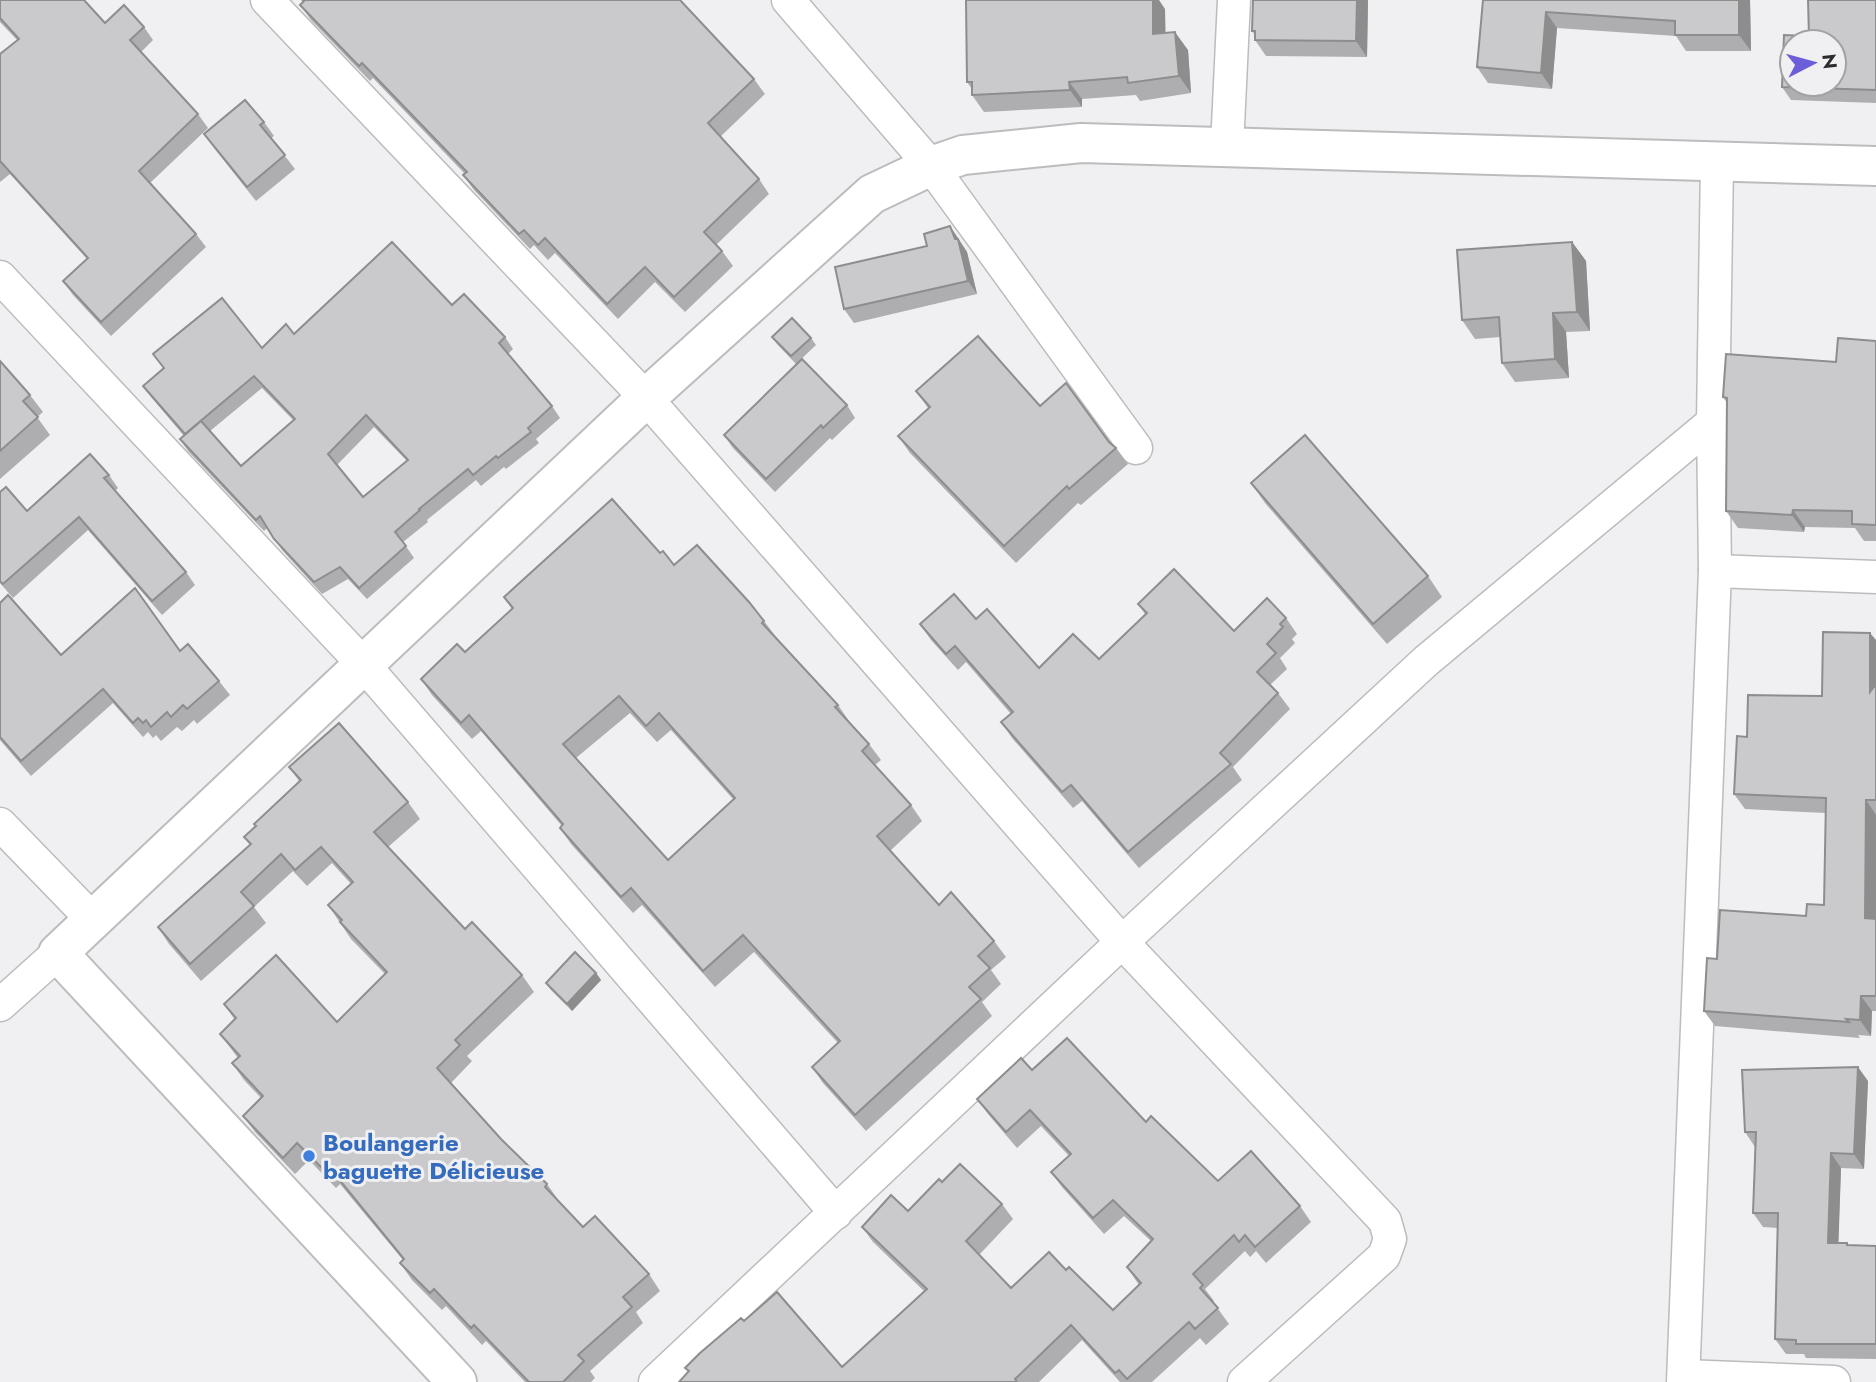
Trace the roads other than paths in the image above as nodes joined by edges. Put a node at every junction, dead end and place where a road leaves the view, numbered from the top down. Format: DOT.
graph roads {
  1 [pos="267,0"];
  2 [pos="788,0"];
  3 [pos="1234,0"];
  4 [pos="1227,147"];
  5 [pos="1717,162"];
  6 [pos="931,166"];
  7 [pos="1876,166"];
  8 [pos="0,277"];
  9 [pos="646,398"];
  10 [pos="1713,422"];
  11 [pos="1136,448"];
  12 [pos="1715,571"];
  13 [pos="1876,578"];
  14 [pos="364,665"];
  15 [pos="0,824"];
  16 [pos="93,920"];
  17 [pos="1122,942"];
  18 [pos="58,953"];
  19 [pos="0,1005"];
  20 [pos="836,1213"];
  21 [pos="1683,1379"];
  22 [pos="457,1382"];
  23 [pos="655,1382"];
  24 [pos="1244,1382"];
  25 [pos="1834,1382"];
  1 -- 9 [label="street"];
  2 -- 6 [label="street"];
  3 -- 4 [label="street"];
  4 -- 5 [label="street"];
  4 -- 6 [label="street"];
  5 -- 7 [label="street"];
  5 -- 10 [label="street"];
  6 -- 9 [label="street"];
  6 -- 11 [label="street"];
  8 -- 14 [label="street"];
  9 -- 14 [label="street"];
  9 -- 17 [label="street"];
  10 -- 12 [label="street"];
  10 -- 17 [label="street"];
  12 -- 13 [label="street"];
  12 -- 21 [label="street"];
  14 -- 16 [label="street"];
  14 -- 20 [label="street"];
  15 -- 16 [label="street"];
  16 -- 18 [label="street"];
  17 -- 20 [label="street"];
  17 -- 24 [label="street"];
  18 -- 19 [label="street"];
  18 -- 22 [label="street"];
  20 -- 23 [label="street"];
  21 -- 25 [label="street"];
}
